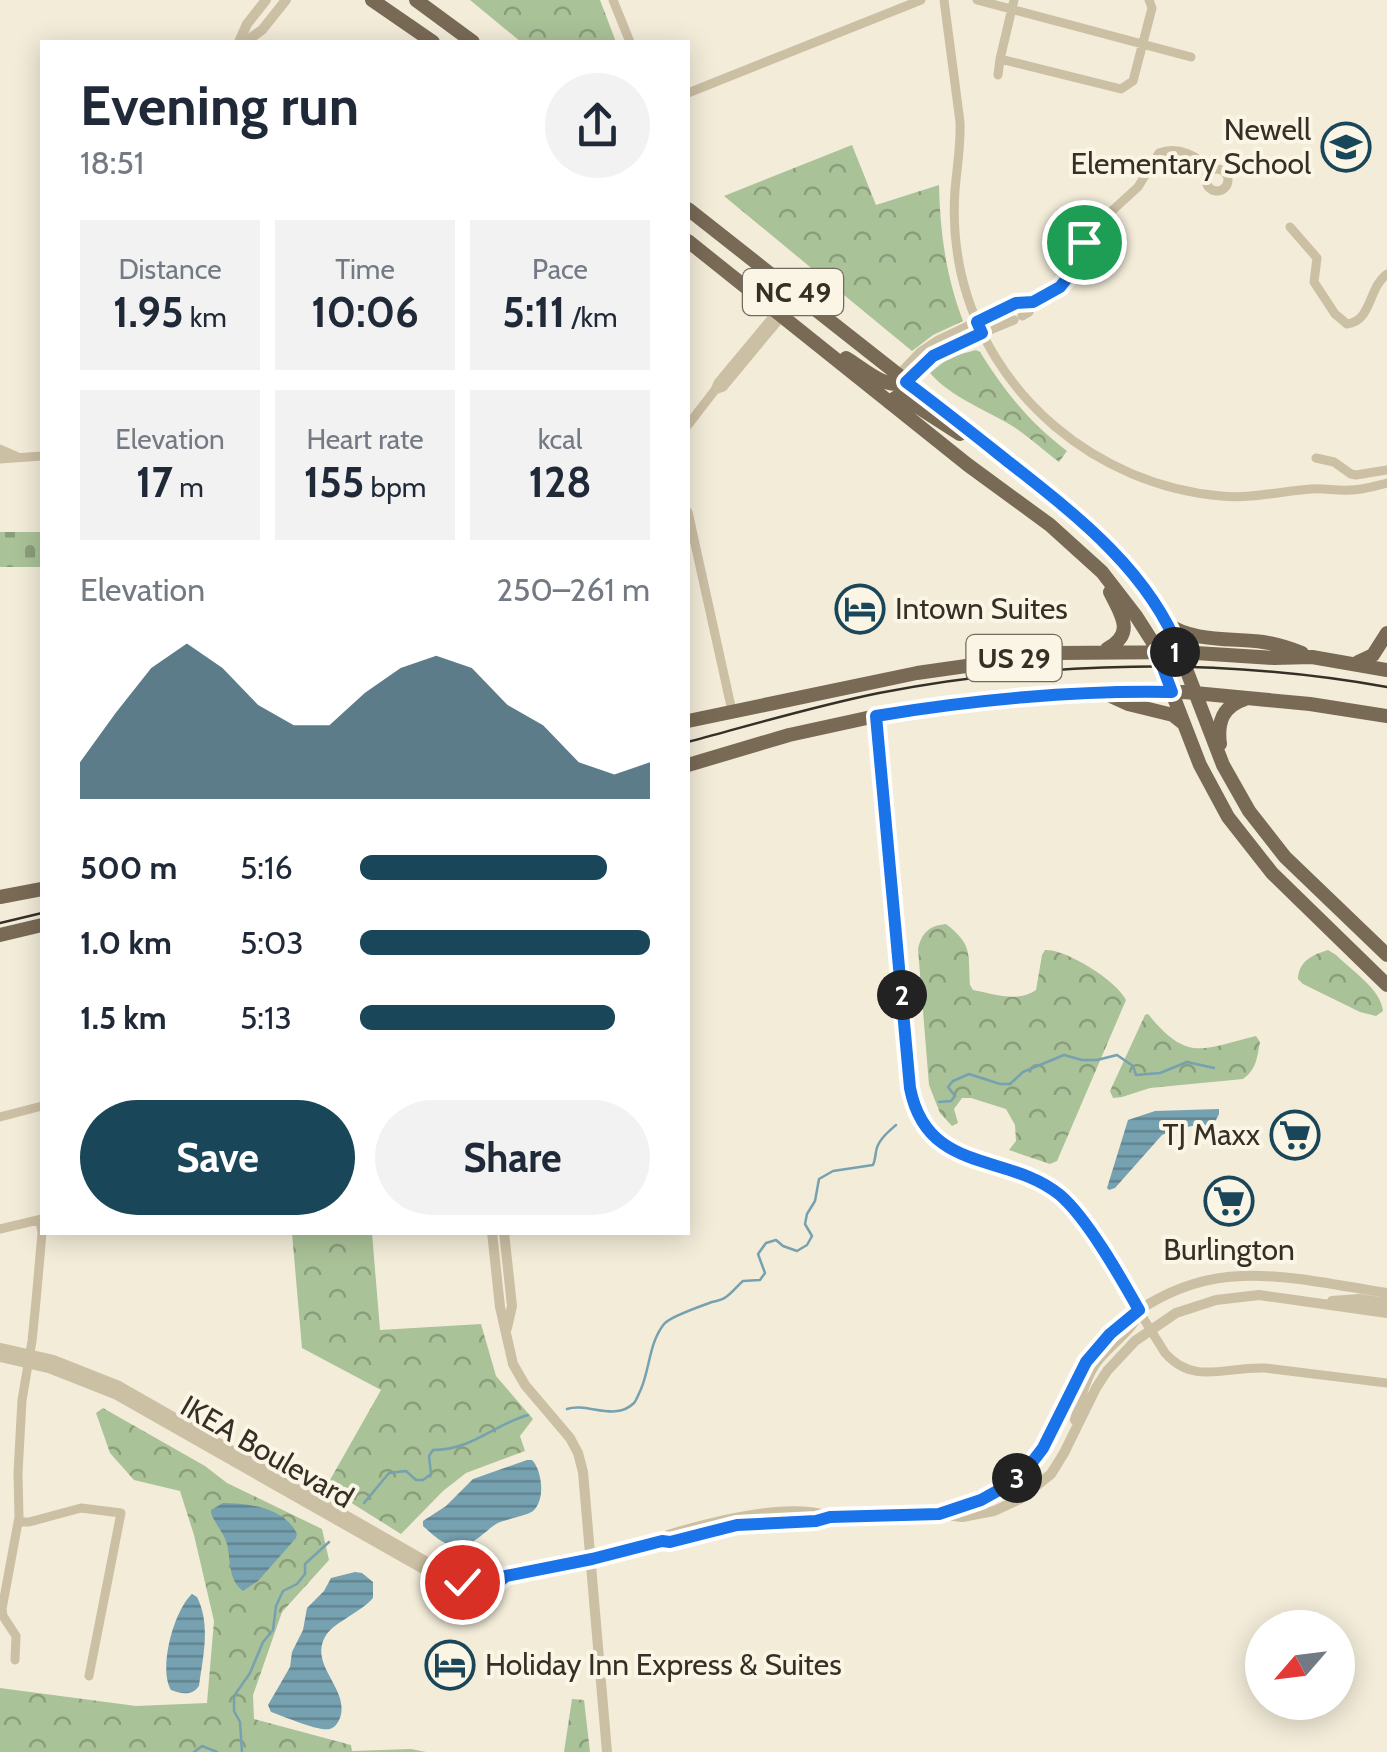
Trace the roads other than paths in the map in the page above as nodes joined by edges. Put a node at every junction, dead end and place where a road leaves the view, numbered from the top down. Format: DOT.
graph roads {
  1 [pos="266,0"];
  2 [pos="286,0"];
  3 [pos="372,0"];
  4 [pos="416,0"];
  5 [pos="613,0"];
  6 [pos="921,0"];
  7 [pos="944,0"];
  8 [pos="976,0"];
  9 [pos="1149,0"];
  10 [pos="1012,4"];
  11 [pos="243,40"];
  12 [pos="245,40"];
  13 [pos="430,40"];
  14 [pos="470,40"];
  15 [pos="629,40"];
  16 [pos="1143,44"];
  17 [pos="1191,57"];
  18 [pos="1000,59"];
  19 [pos="998,74"];
  20 [pos="690,92"];
  21 [pos="1210,171"];
  22 [pos="690,211"];
  23 [pos="1290,227"];
  24 [pos="690,243"];
  25 [pos="1387,274"];
  26 [pos="1033,302"];
  27 [pos="779,314"];
  28 [pos="980,328"];
  29 [pos="806,336"];
  30 [pos="902,378"];
  31 [pos="889,402"];
  32 [pos="690,422"];
  33 [pos="988,445"];
  34 [pos="0,449"];
  35 [pos="40,456"];
  36 [pos="19,458"];
  37 [pos="1316,458"];
  38 [pos="0,459"];
  39 [pos="1387,470"];
  40 [pos="1387,483"];
  41 [pos="690,521"];
  42 [pos="1095,565"];
  43 [pos="1166,621"];
  44 [pos="1387,633"];
  45 [pos="1100,651"];
  46 [pos="1157,652"];
  47 [pos="1180,652"];
  48 [pos="1312,657"];
  49 [pos="1352,663"];
  50 [pos="1387,670"];
  51 [pos="1172,692"];
  52 [pos="1099,694"];
  53 [pos="1196,694"];
  54 [pos="1250,698"];
  55 [pos="732,712"];
  56 [pos="876,716"];
  57 [pos="1387,716"];
  58 [pos="690,721"];
  59 [pos="1185,726"];
  60 [pos="690,764"];
  61 [pos="1223,765"];
  62 [pos="40,889"];
  63 [pos="0,897"];
  64 [pos="40,925"];
  65 [pos="0,935"];
  66 [pos="1387,955"];
  67 [pos="1387,985"];
  68 [pos="40,1107"];
  69 [pos="0,1117"];
  70 [pos="40,1220"];
  71 [pos="0,1229"];
  72 [pos="42,1235"];
  73 [pos="492,1235"];
  74 [pos="504,1235"];
  75 [pos="1387,1293"];
  76 [pos="1321,1303"];
  77 [pos="1387,1303"];
  78 [pos="1139,1310"];
  79 [pos="1387,1314"];
  80 [pos="507,1329"];
  81 [pos="1150,1330"];
  82 [pos="0,1348"];
  83 [pos="0,1356"];
  84 [pos="29,1359"];
  85 [pos="1387,1383"];
  86 [pos="1073,1436"];
  87 [pos="1027,1469"];
  88 [pos="1026,1495"];
  89 [pos="939,1514"];
  90 [pos="18,1522"];
  91 [pos="592,1559"];
  92 [pos="15,1660"];
  93 [pos="89,1676"];
  94 [pos="608,1752"];
  1 -- 11 [label="street"];
  2 -- 12 [label="street"];
  3 -- 13 [label="main road"];
  4 -- 14 [label="main road"];
  5 -- 15 [label="street"];
  6 -- 20 [label="street"];
  7 -- 28 [label="street"];
  8 -- 10 [label="street"];
  9 -- 16 [label="street"];
  10 -- 16 [label="street"];
  10 -- 18 [label="street"];
  16 -- 17 [label="street"];
  16 -- 18 [label="street"];
  18 -- 19 [label="street"];
  21 -- 26 [label="street"];
  22 -- 30 [label="main road, NC 49"];
  23 -- 25 [label="street"];
  24 -- 27 [label="main road, NC 49"];
  26 -- 28 [label="street"];
  26 -- 28 [label="street"];
  27 -- 29 [label="main road, NC 49"];
  27 -- 32 [label="street"];
  28 -- 30 [label="street"];
  28 -- 40 [label="street"];
  29 -- 30 [label="main road"];
  29 -- 31 [label="main road, NC 49"];
  30 -- 33 [label="main road, NC 49"];
  31 -- 33 [label="main road"];
  31 -- 42 [label="main road, NC 49"];
  33 -- 43 [label="main road, NC 49"];
  34 -- 36 [label="street"];
  35 -- 36 [label="street"];
  36 -- 38 [label="street"];
  37 -- 39 [label="street"];
  41 -- 55 [label="street"];
  42 -- 45 [label="main road"];
  42 -- 46 [label="main road, NC 49"];
  43 -- 47 [label="main road, NC 49"];
  43 -- 48 [label="main road"];
  44 -- 49 [label="main road"];
  45 -- 46 [label="main road, US 29"];
  45 -- 55 [label="main road, US 29"];
  46 -- 47 [label="main road"];
  46 -- 51 [label="main road, NC 49"];
  47 -- 48 [label="main road"];
  47 -- 53 [label="main road"];
  48 -- 49 [label="main road"];
  49 -- 50 [label="main road"];
  51 -- 52 [label="main road"];
  51 -- 53 [label="main road"];
  51 -- 59 [label="main road"];
  52 -- 56 [label="main road, US 29"];
  52 -- 59 [label="main road"];
  53 -- 54 [label="main road"];
  53 -- 61 [label="main road"];
  54 -- 57 [label="main road"];
  54 -- 61 [label="main road"];
  55 -- 58 [label="main road, US 29"];
  56 -- 60 [label="main road, US 29"];
  56 -- 78 [label="street"];
  59 -- 67 [label="main road"];
  61 -- 66 [label="main road"];
  62 -- 63 [label="main road"];
  64 -- 65 [label="main road"];
  68 -- 69 [label="street"];
  70 -- 71 [label="street"];
  72 -- 84 [label="street"];
  73 -- 80 [label="street"];
  74 -- 80 [label="street"];
  75 -- 78 [label="street, IKEA Boulevard"];
  76 -- 77 [label="street"];
  76 -- 79 [label="street, IKEA Boulevard"];
  76 -- 81 [label="street, IKEA Boulevard"];
  78 -- 81 [label="street"];
  78 -- 86 [label="street"];
  78 -- 87 [label="street, IKEA Boulevard"];
  80 -- 91 [label="street"];
  81 -- 85 [label="street"];
  81 -- 86 [label="street, IKEA Boulevard"];
  82 -- 84 [label="street, IKEA Boulevard"];
  83 -- 84 [label="street, IKEA Boulevard"];
  84 -- 90 [label="street"];
  84 -- 91 [label="street, IKEA Boulevard"];
  86 -- 88 [label="street, IKEA Boulevard"];
  87 -- 88 [label="street"];
  87 -- 89 [label="street, IKEA Boulevard"];
  88 -- 89 [label="street, IKEA Boulevard"];
  89 -- 91 [label="street, IKEA Boulevard"];
  90 -- 92 [label="street"];
  90 -- 93 [label="street"];
  91 -- 94 [label="street"];
}
